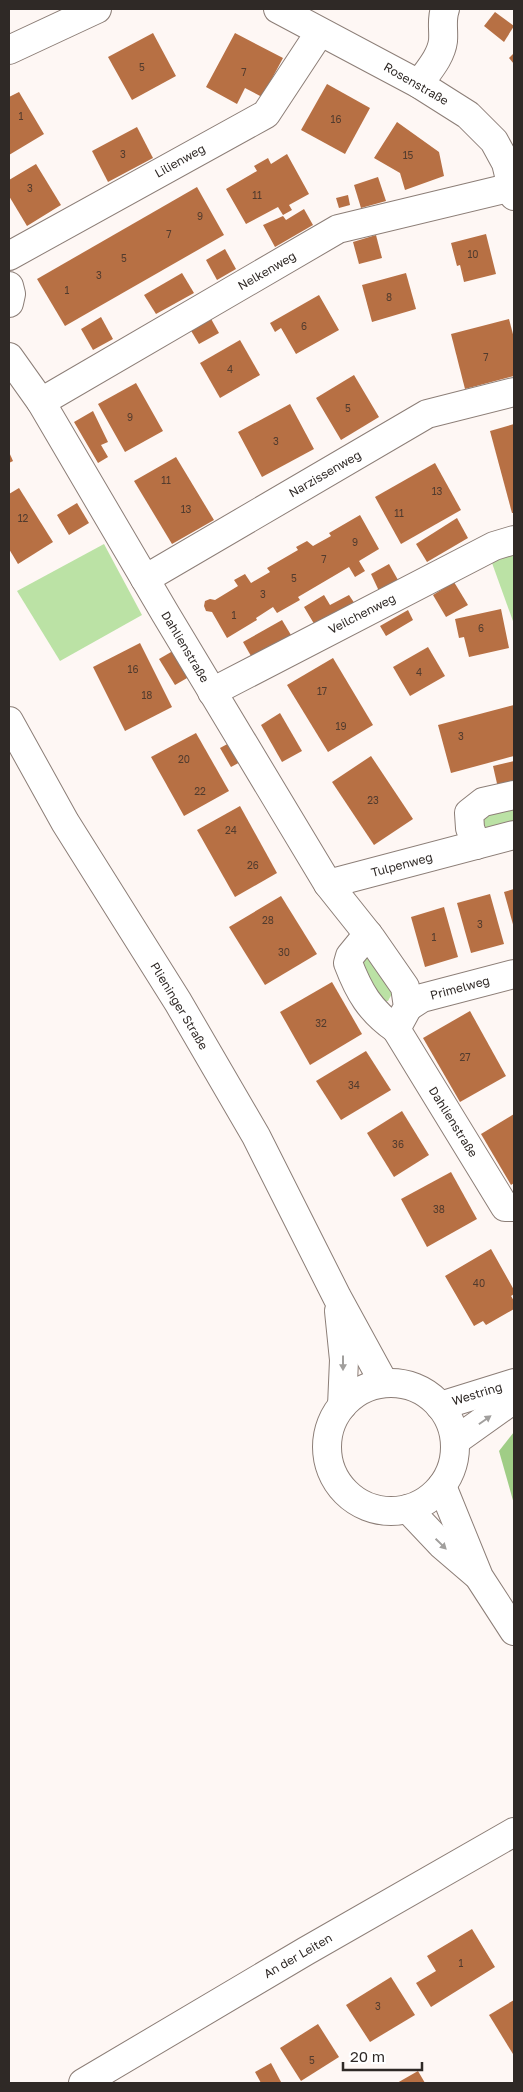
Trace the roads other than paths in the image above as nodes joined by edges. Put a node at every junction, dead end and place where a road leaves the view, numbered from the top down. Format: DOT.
graph roads {
  1 [pos="97,9"];
  2 [pos="278,9"];
  3 [pos="445,9"];
  4 [pos="320,32"];
  5 [pos="9,50"];
  6 [pos="419,84"];
  7 [pos="504,137"];
  8 [pos="513,192"];
  9 [pos="9,256"];
  10 [pos="9,286"];
  11 [pos="9,303"];
  12 [pos="9,357"];
  13 [pos="514,392"];
  14 [pos="41,402"];
  15 [pos="514,540"];
  16 [pos="145,579"];
  17 [pos="212,692"];
  18 [pos="9,721"];
  19 [pos="514,795"];
  20 [pos="514,835"];
  21 [pos="476,845"];
  22 [pos="328,884"];
  23 [pos="368,934"];
  24 [pos="514,974"];
  25 [pos="402,1018"];
  26 [pos="514,1207"];
  27 [pos="337,1297"];
  28 [pos="384,1384"];
  29 [pos="514,1384"];
  30 [pos="514,1399"];
  31 [pos="342,1406"];
  32 [pos="440,1406"];
  33 [pos="455,1441"];
  34 [pos="442,1486"];
  35 [pos="408,1508"];
  36 [pos="479,1577"];
  37 [pos="514,1631"];
  38 [pos="514,1832"];
  39 [pos="83,2083"];
  1 -- 5 [label="street"];
  2 -- 4 [label="street, Rosenstraße"];
  3 -- 6 [label="street"];
  4 -- 6 [label="street, Rosenstraße"];
  4 -- 9 [label="street, Lilienweg"];
  6 -- 7 [label="street, Rosenstraße"];
  7 -- 8 [label="street, Rosenstraße"];
  8 -- 14 [label="street, Nelkenweg"];
  10 -- 11 [label="street"];
  12 -- 14 [label="street, Dahlienstraße"];
  13 -- 16 [label="street, Narzissenweg"];
  14 -- 16 [label="street, Dahlienstraße"];
  15 -- 17 [label="street, Veilchenweg"];
  16 -- 17 [label="street, Dahlienstraße"];
  17 -- 22 [label="street, Dahlienstraße"];
  18 -- 27 [label="street, Plieninger Straße"];
  19 -- 21 [label="street"];
  20 -- 21 [label="street, Tulpenweg"];
  21 -- 22 [label="street, Tulpenweg"];
  22 -- 23 [label="street, Dahlienstraße"];
  23 -- 25 [label="street, Dahlienstraße"];
  23 -- 25 [label="street, Dahlienstraße"];
  24 -- 25 [label="street, Primelweg"];
  25 -- 26 [label="street, Dahlienstraße"];
  27 -- 28 [label="street, Plieninger Straße"];
  27 -- 31 [label="street, Plieninger Straße, one-way"];
  28 -- 31 [label="street, Plieninger Straße"];
  28 -- 32 [label="street, Plieninger Straße"];
  29 -- 32 [label="street, Westring"];
  33 -- 30 [label="street, Westring, one-way"];
  31 -- 35 [label="street, Plieninger Straße"];
  32 -- 33 [label="street, Plieninger Straße"];
  33 -- 34 [label="street, Plieninger Straße"];
  34 -- 35 [label="street, Plieninger Straße"];
  34 -- 36 [label="street"];
  35 -- 36 [label="street, one-way"];
  36 -- 37 [label="street"];
  38 -- 39 [label="street, An der Leiten"];
}
